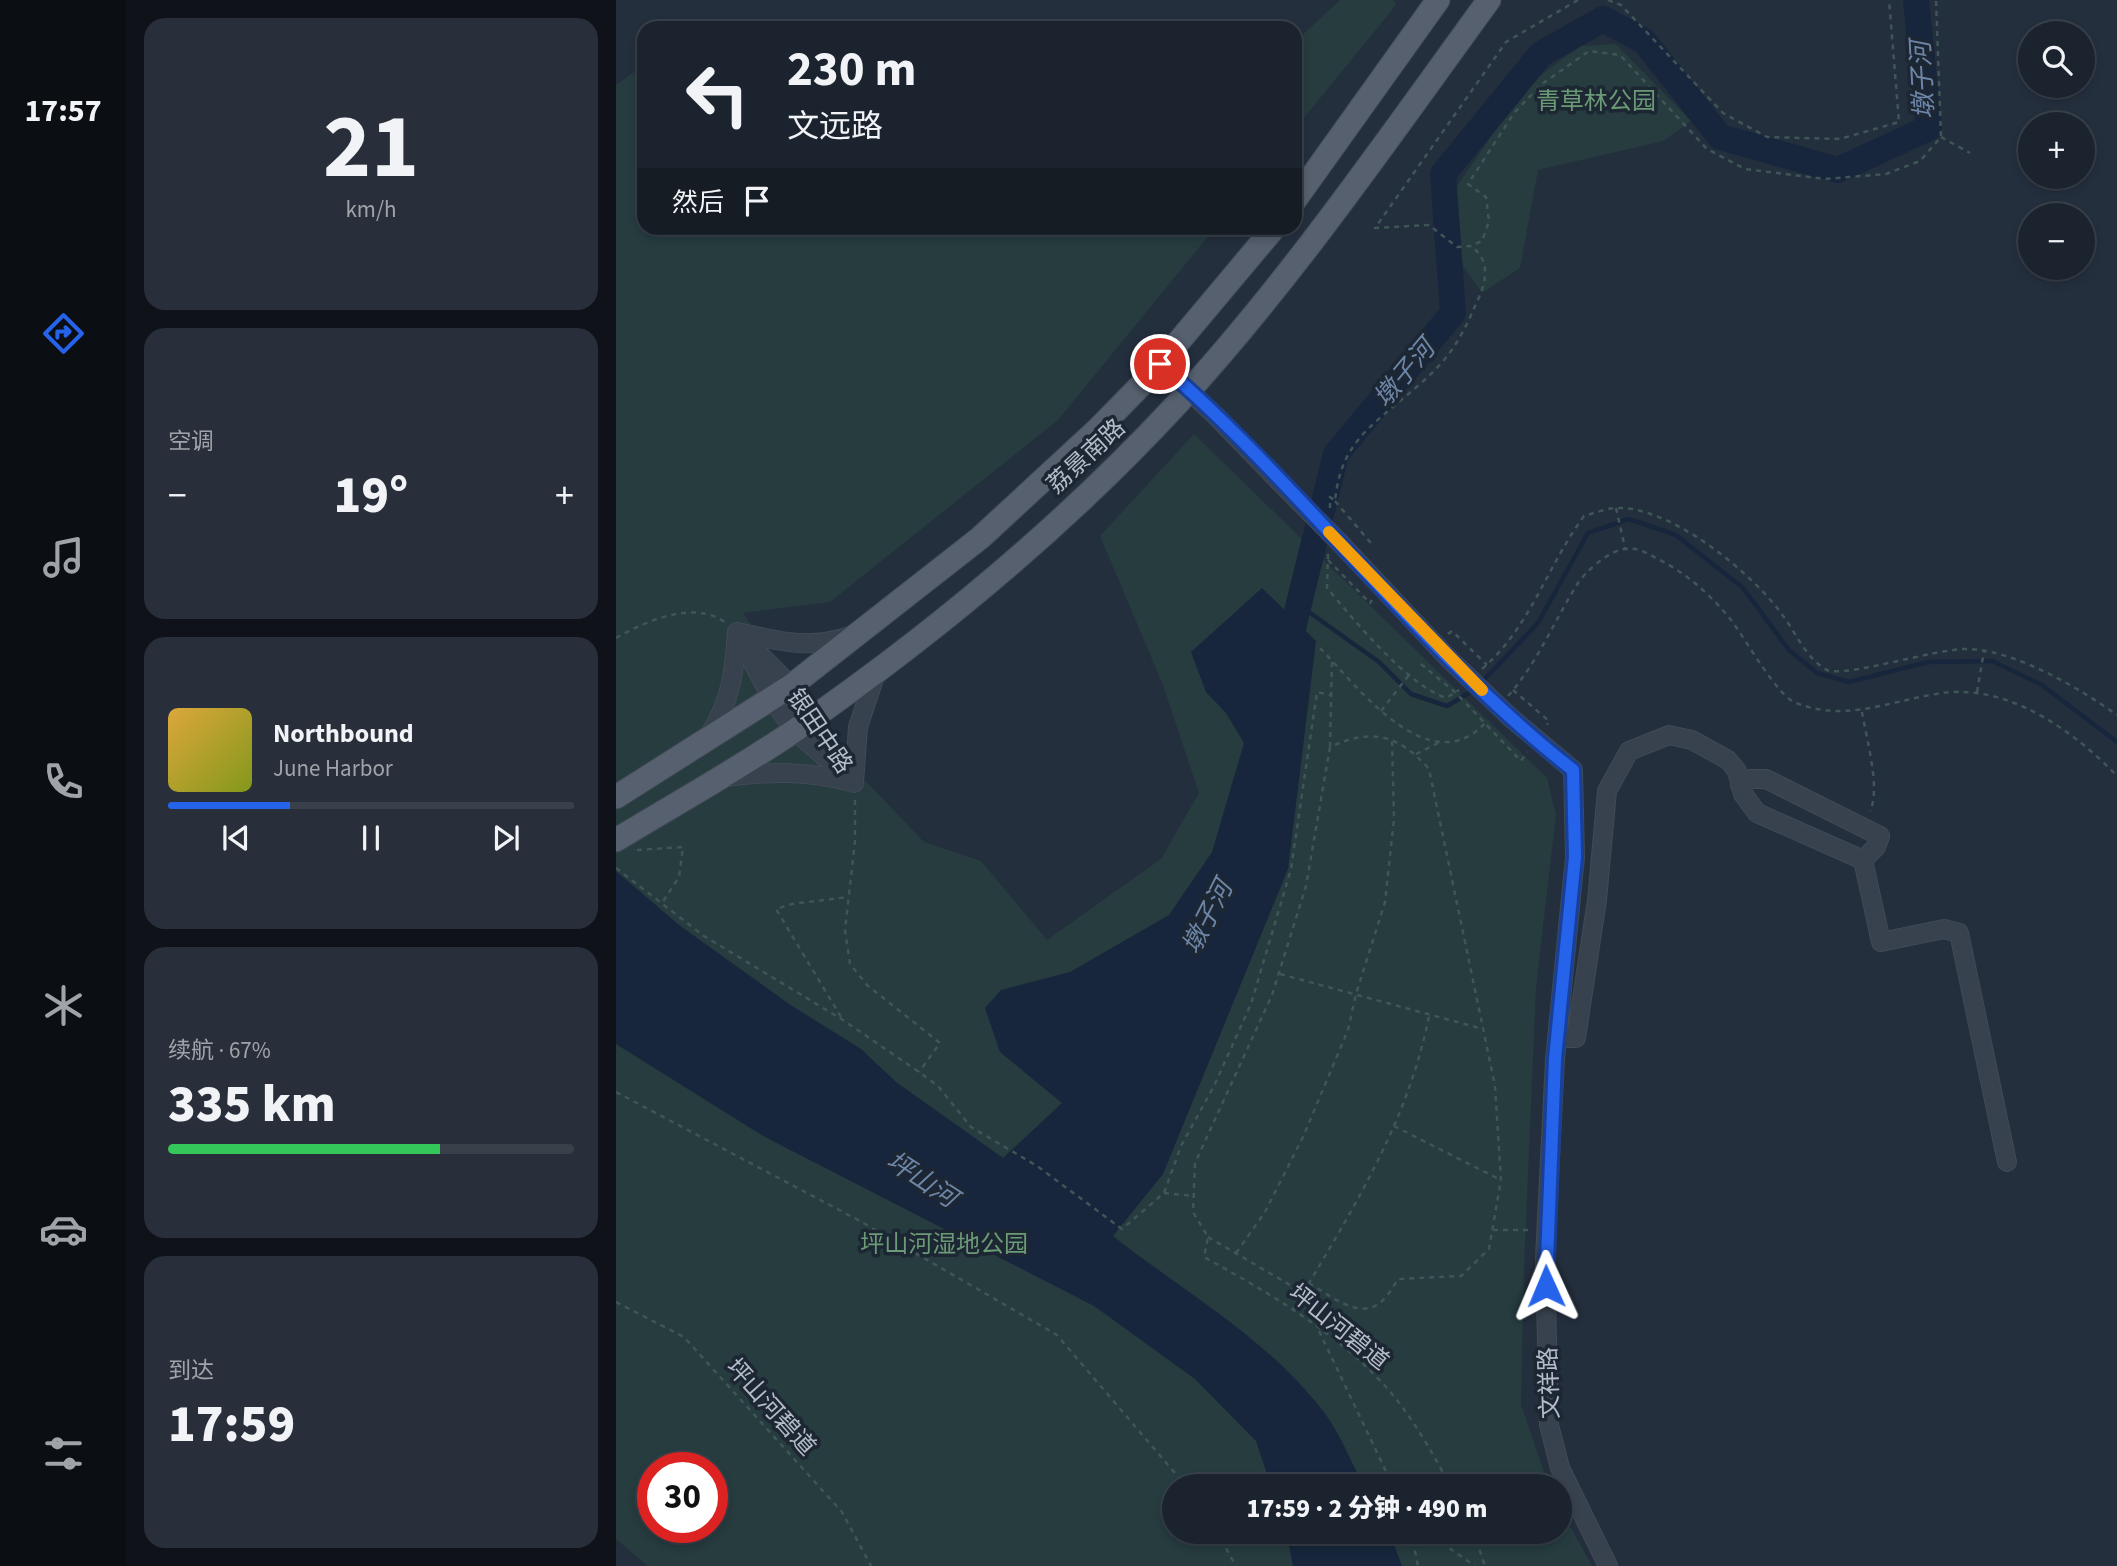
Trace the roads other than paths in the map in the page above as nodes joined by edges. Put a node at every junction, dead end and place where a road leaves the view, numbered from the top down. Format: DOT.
graph roads {
  1 [pos="1438,0"];
  2 [pos="1489,0"];
  3 [pos="1302,190"];
  4 [pos="1268,235"];
  5 [pos="1160,364"];
  6 [pos="1189,389"];
  7 [pos="864,631"];
  8 [pos="737,632"];
  9 [pos="878,668"];
  10 [pos="781,692"];
  11 [pos="803,723"];
  12 [pos="706,741"];
  13 [pos="720,778"];
  14 [pos="854,783"];
  15 [pos="1740,785"];
  16 [pos="616,797"];
  17 [pos="622,845"];
  18 [pos="1863,860"];
  19 [pos="1557,1038"];
  20 [pos="2007,1162"];
  21 [pos="1608,1566"];
  1 -- 3 [label="main road"];
  2 -- 6 [label="main road, 荔景南路"];
  4 -- 5 [label="main road, 荔景南路"];
  5 -- 6 [label="street"];
  5 -- 7 [label="main road, 荔景南路"];
  6 -- 9 [label="main road, 荔景南路"];
  6 -- 19 [label="street, 文祥路, bridge"];
  7 -- 8 [label="street"];
  7 -- 10 [label="main road, 荔景南路"];
  8 -- 10 [label="street, 银田中路"];
  8 -- 12 [label="street"];
  9 -- 11 [label="main road, 荔景南路"];
  9 -- 14 [label="street"];
  10 -- 11 [label="street, 银田中路"];
  10 -- 12 [label="main road, 荔景南路"];
  11 -- 13 [label="main road, 荔景南路"];
  11 -- 14 [label="street, 银田中路"];
  12 -- 16 [label="main road, 荔景南路"];
  13 -- 14 [label="street"];
  13 -- 17 [label="main road, 荔景南路"];
  15 -- 18 [label="street"];
  15 -- 18 [label="street"];
  15 -- 19 [label="street"];
  18 -- 20 [label="street"];
  19 -- 21 [label="street, 文祥路"];
}
